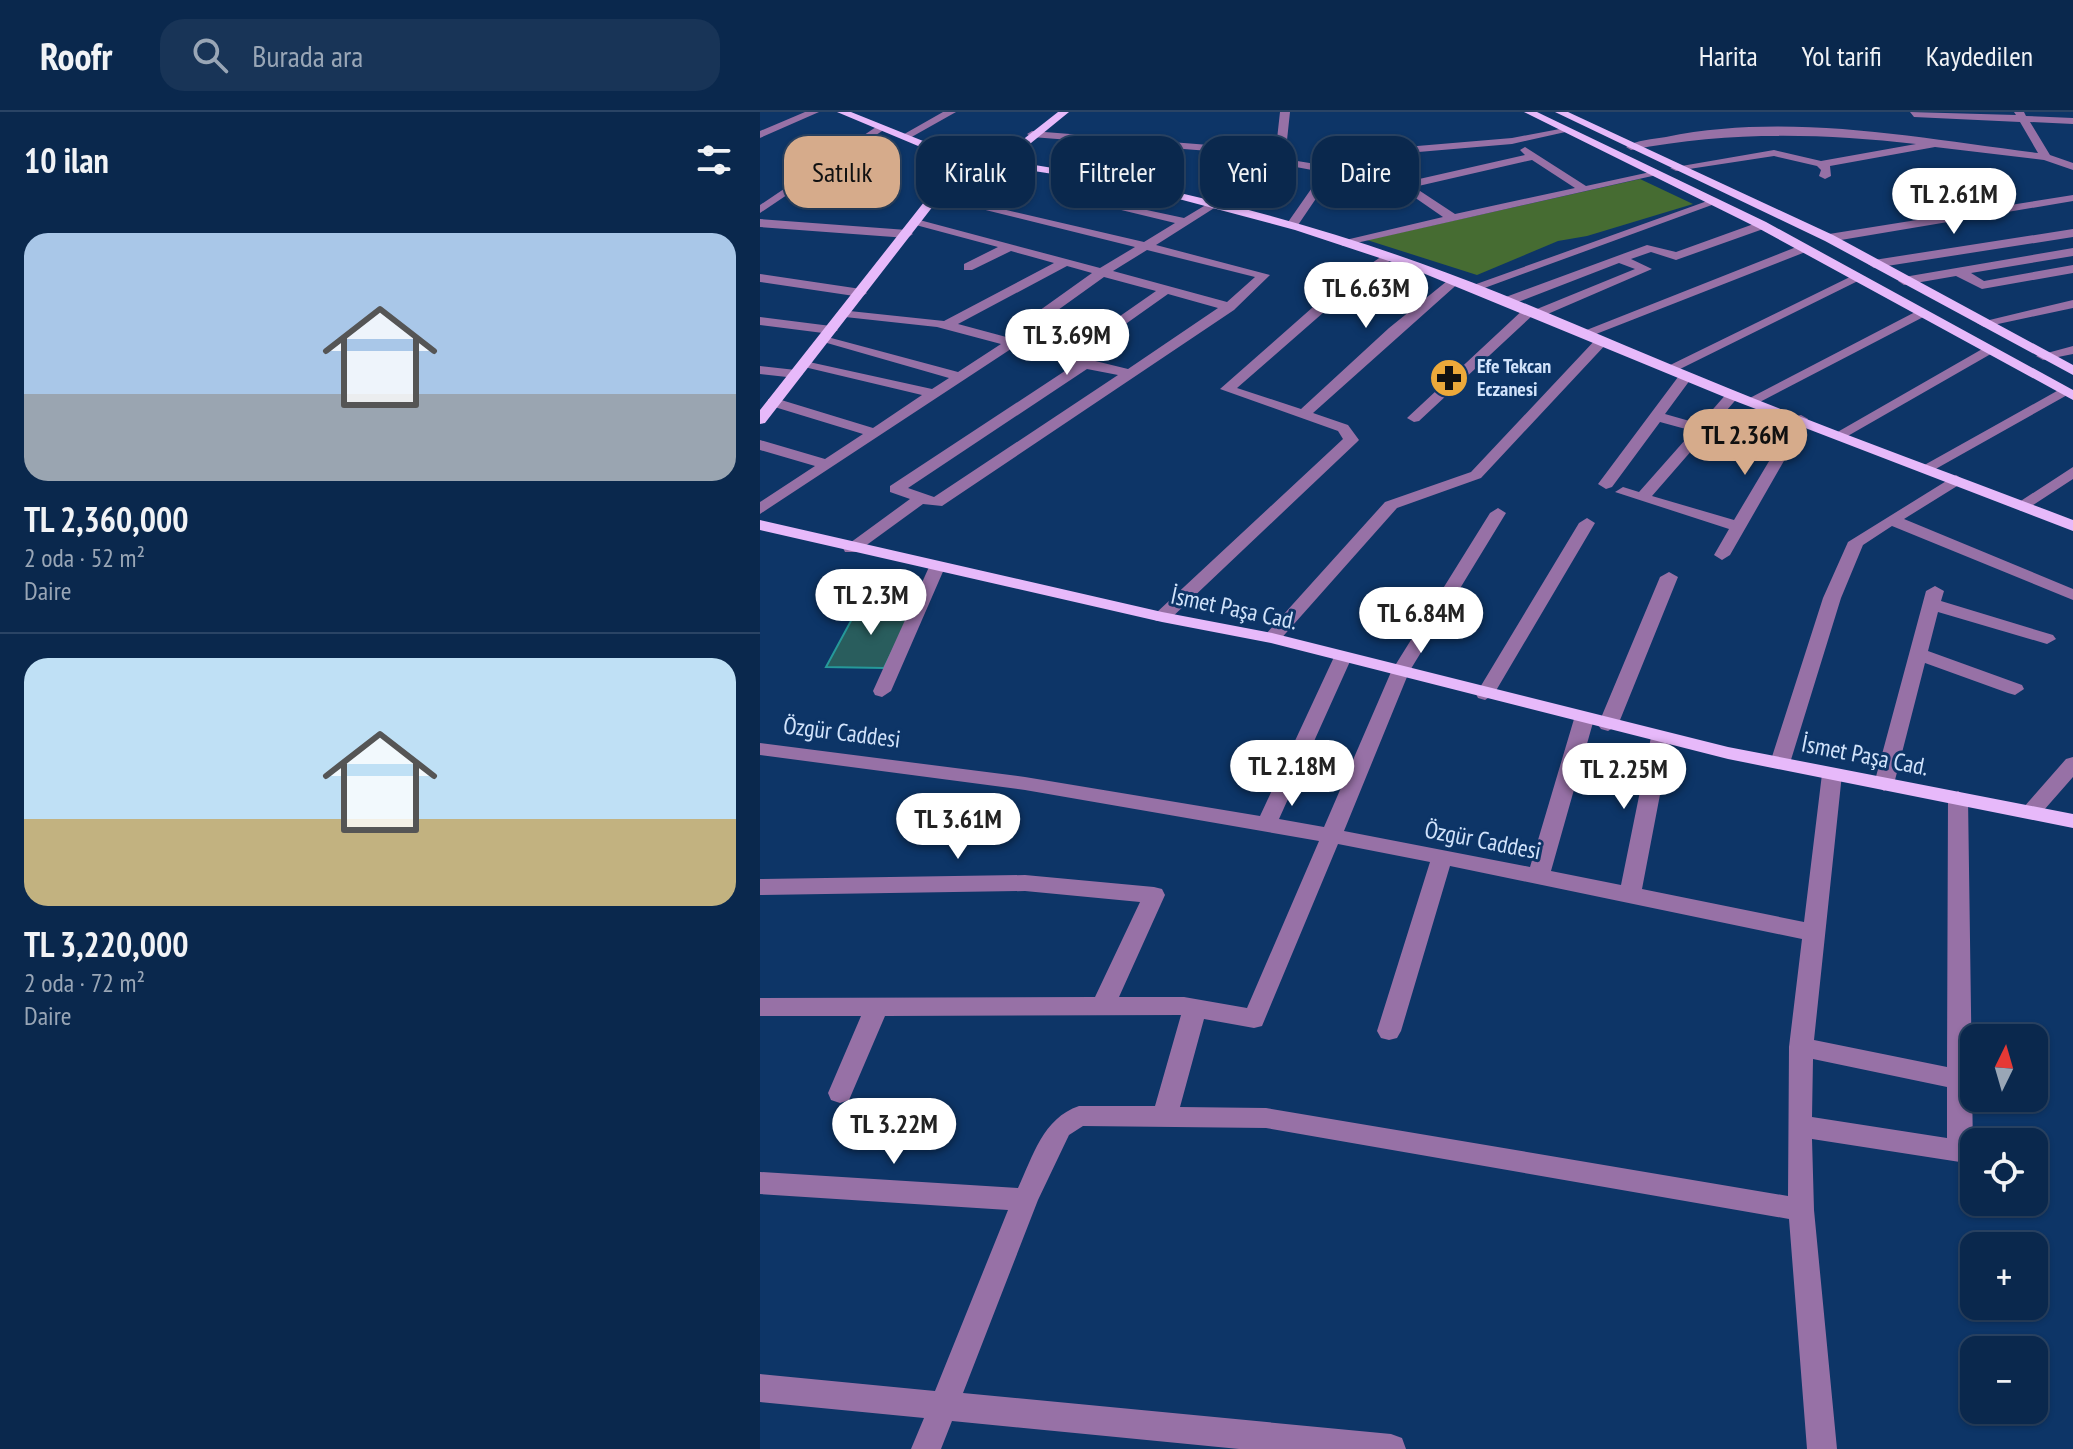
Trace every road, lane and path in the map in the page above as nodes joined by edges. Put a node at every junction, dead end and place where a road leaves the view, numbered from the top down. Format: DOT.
graph roads {
  1 [pos="814,112"];
  2 [pos="842,112"];
  3 [pos="884,112"];
  4 [pos="951,112"];
  5 [pos="1064,112"];
  6 [pos="1285,112"];
  7 [pos="1529,112"];
  8 [pos="1560,112"];
  9 [pos="1914,113"];
  10 [pos="2021,116"];
  11 [pos="1724,118"];
  12 [pos="2073,121"];
  13 [pos="864,122"];
  14 [pos="1735,125"];
  15 [pos="766,126"];
  16 [pos="880,129"];
  17 [pos="1565,131"];
  18 [pos="1032,134"];
  19 [pos="760,135"];
  20 [pos="1030,136"];
  21 [pos="1282,136"];
  22 [pos="904,137"];
  23 [pos="1921,137"];
  24 [pos="916,141"];
  25 [pos="1512,141"];
  26 [pos="1947,142"];
  27 [pos="1200,147"];
  28 [pos="1631,147"];
  29 [pos="1419,149"];
  30 [pos="1774,153"];
  31 [pos="1535,156"];
  32 [pos="2046,157"];
  33 [pos="2073,167"];
  34 [pos="1676,168"];
  35 [pos="1655,174"];
  36 [pos="1582,188"];
  37 [pos="1312,196"];
  38 [pos="2073,198"];
  39 [pos="1714,202"];
  40 [pos="926,208"];
  41 [pos="990,208"];
  42 [pos="1122,208"];
  43 [pos="1208,208"];
  44 [pos="1225,208"];
  45 [pos="760,210"];
  46 [pos="1451,217"];
  47 [pos="916,221"];
  48 [pos="1187,222"];
  49 [pos="760,223"];
  50 [pos="1292,225"];
  51 [pos="1762,225"];
  52 [pos="2073,233"];
  53 [pos="907,234"];
  54 [pos="1829,238"];
  55 [pos="1343,242"];
  56 [pos="1011,246"];
  57 [pos="1147,247"];
  58 [pos="1804,248"];
  59 [pos="2073,252"];
  60 [pos="1389,257"];
  61 [pos="1619,259"];
  62 [pos="1067,261"];
  63 [pos="1874,264"];
  64 [pos="968,267"];
  65 [pos="2073,269"];
  66 [pos="1104,271"];
  67 [pos="1959,272"];
  68 [pos="1860,277"];
  69 [pos="760,278"];
  70 [pos="1456,280"];
  71 [pos="1904,281"];
  72 [pos="1474,287"];
  73 [pos="1167,289"];
  74 [pos="861,293"];
  75 [pos="1508,301"];
  76 [pos="2073,304"];
  77 [pos="1229,307"];
  78 [pos="1534,312"];
  79 [pos="845,313"];
  80 [pos="1924,313"];
  81 [pos="760,321"];
  82 [pos="1984,323"];
  83 [pos="946,325"];
  84 [pos="1586,333"];
  85 [pos="828,334"];
  86 [pos="1602,341"];
  87 [pos="1014,342"];
  88 [pos="2073,350"];
  89 [pos="1989,351"];
  90 [pos="2043,356"];
  91 [pos="1069,358"];
  92 [pos="1085,364"];
  93 [pos="801,369"];
  94 [pos="1669,369"];
  95 [pos="760,370"];
  96 [pos="2073,371"];
  97 [pos="1129,373"];
  98 [pos="1686,376"];
  99 [pos="960,377"];
  100 [pos="934,394"];
  101 [pos="2069,394"];
  102 [pos="1733,395"];
  103 [pos="1751,401"];
  104 [pos="773,402"];
  105 [pos="1304,414"];
  106 [pos="1656,416"];
  107 [pos="1414,418"];
  108 [pos="1801,419"];
  109 [pos="760,420"];
  110 [pos="1703,429"];
  111 [pos="875,433"];
  112 [pos="1841,434"];
  113 [pos="760,445"];
  114 [pos="826,464"];
  115 [pos="1927,468"];
  116 [pos="2073,472"];
  117 [pos="1956,480"];
  118 [pos="1606,484"];
  119 [pos="1623,492"];
  120 [pos="1642,498"];
  121 [pos="920,499"];
  122 [pos="2021,506"];
  123 [pos="760,509"];
  124 [pos="1498,513"];
  125 [pos="1891,520"];
  126 [pos="1587,523"];
  127 [pos="760,525"];
  128 [pos="2073,526"];
  129 [pos="1739,527"];
  130 [pos="851,548"];
  131 [pos="1722,555"];
  132 [pos="937,567"];
  133 [pos="1669,577"];
  134 [pos="2073,595"];
  135 [pos="1162,617"];
  136 [pos="1272,638"];
  137 [pos="2047,639"];
  138 [pos="1919,654"];
  139 [pos="1343,657"];
  140 [pos="1400,672"];
  141 [pos="2015,689"];
  142 [pos="882,691"];
  143 [pos="1485,694"];
  144 [pos="1584,719"];
  145 [pos="1608,725"];
  146 [pos="1661,737"];
  147 [pos="760,749"];
  148 [pos="1780,763"];
  149 [pos="2073,764"];
  150 [pos="1832,774"];
  151 [pos="1884,784"];
  152 [pos="1958,798"];
  153 [pos="2030,813"];
  154 [pos="2073,821"];
  155 [pos="1265,826"];
  156 [pos="1330,838"];
  157 [pos="1442,858"];
  158 [pos="1538,877"];
  159 [pos="760,887"];
  160 [pos="1630,894"];
  161 [pos="1815,933"];
  162 [pos="877,1006"];
  163 [pos="1103,1006"];
  164 [pos="760,1007"];
  165 [pos="1195,1008"];
  166 [pos="1389,1031"];
  167 [pos="1801,1047"];
  168 [pos="1959,1079"];
  169 [pos="840,1093"];
  170 [pos="1165,1116"];
  171 [pos="1799,1126"];
  172 [pos="760,1183"];
  173 [pos="1025,1200"];
  174 [pos="1801,1210"];
  175 [pos="760,1388"];
  176 [pos="944,1404"];
  177 [pos="926,1449"];
  178 [pos="1391,1449"];
  179 [pos="1822,1449"];
  1 -- 15 [label="street"];
  2 -- 13 [label="main road"];
  3 -- 13 [label="street"];
  4 -- 22 [label="street"];
  5 -- 18 [label="main road"];
  6 -- 21 [label="street"];
  7 -- 17 [label="main road"];
  8 -- 28 [label="main road"];
  9 -- 10 [label="street"];
  9 -- 23 [label="street"];
  10 -- 12 [label="street"];
  10 -- 32 [label="street"];
  11 -- 14 [label="street"];
  13 -- 16 [label="main road"];
  14 -- 23 [label="street"];
  14 -- 28 [label="street"];
  14 -- 30 [label="street"];
  15 -- 19 [label="street"];
  16 -- 22 [label="main road"];
  16 -- 45 [label="street"];
  17 -- 25 [label="street"];
  17 -- 35 [label="main road"];
  18 -- 20 [label="main road"];
  18 -- 27 [label="street"];
  22 -- 24 [label="main road"];
  23 -- 26 [label="street"];
  25 -- 29 [label="street"];
  25 -- 31 [label="street"];
  26 -- 30 [label="street"];
  26 -- 32 [label="street"];
  28 -- 34 [label="main road"];
  30 -- 34 [label="street"];
  31 -- 36 [label="street"];
  31 -- 46 [label="street"];
  32 -- 33 [label="street"];
  34 -- 54 [label="main road"];
  35 -- 36 [label="street"];
  35 -- 39 [label="main road"];
  36 -- 46 [label="street"];
  37 -- 50 [label="street"];
  38 -- 54 [label="street"];
  39 -- 51 [label="main road"];
  39 -- 72 [label="street"];
  40 -- 47 [label="main road"];
  41 -- 57 [label="street"];
  42 -- 48 [label="street"];
  43 -- 48 [label="street"];
  44 -- 50 [label="main road"];
  46 -- 55 [label="street"];
  47 -- 53 [label="main road"];
  47 -- 56 [label="street"];
  48 -- 57 [label="street"];
  49 -- 53 [label="street"];
  50 -- 55 [label="main road"];
  51 -- 58 [label="main road"];
  51 -- 61 [label="street"];
  52 -- 63 [label="street"];
  53 -- 74 [label="main road"];
  54 -- 63 [label="main road"];
  55 -- 60 [label="main road"];
  56 -- 62 [label="street"];
  56 -- 64 [label="street"];
  57 -- 66 [label="street"];
  57 -- 77 [label="street"];
  58 -- 68 [label="main road"];
  58 -- 84 [label="street"];
  59 -- 67 [label="street"];
  60 -- 70 [label="main road"];
  60 -- 105 [label="street"];
  61 -- 75 [label="street"];
  61 -- 78 [label="street"];
  62 -- 66 [label="street"];
  62 -- 83 [label="street"];
  63 -- 71 [label="main road"];
  65 -- 67 [label="street"];
  66 -- 73 [label="street"];
  66 -- 87 [label="street"];
  67 -- 71 [label="street"];
  68 -- 80 [label="main road"];
  68 -- 94 [label="street"];
  69 -- 74 [label="street"];
  70 -- 72 [label="main road"];
  70 -- 105 [label="street"];
  71 -- 82 [label="main road"];
  72 -- 75 [label="main road"];
  73 -- 77 [label="street"];
  73 -- 91 [label="street"];
  74 -- 79 [label="main road"];
  75 -- 78 [label="main road"];
  76 -- 82 [label="street"];
  77 -- 97 [label="street"];
  78 -- 84 [label="main road"];
  78 -- 107 [label="street"];
  79 -- 83 [label="street"];
  79 -- 85 [label="main road"];
  80 -- 89 [label="main road"];
  80 -- 103 [label="street"];
  81 -- 85 [label="street"];
  82 -- 90 [label="main road"];
  83 -- 87 [label="street"];
  84 -- 86 [label="main road"];
  85 -- 93 [label="main road"];
  85 -- 99 [label="street"];
  86 -- 94 [label="main road"];
  86 -- 136 [label="street"];
  87 -- 91 [label="street"];
  87 -- 99 [label="street"];
  88 -- 90 [label="street"];
  89 -- 101 [label="main road"];
  89 -- 112 [label="street"];
  90 -- 96 [label="main road"];
  91 -- 92 [label="street"];
  92 -- 97 [label="street"];
  92 -- 121 [label="street"];
  93 -- 95 [label="street"];
  93 -- 100 [label="street"];
  93 -- 104 [label="main road"];
  94 -- 98 [label="main road"];
  97 -- 121 [label="street"];
  98 -- 102 [label="main road"];
  98 -- 106 [label="street"];
  99 -- 100 [label="street"];
  100 -- 111 [label="street"];
  101 -- 115 [label="street"];
  102 -- 103 [label="main road"];
  102 -- 110 [label="street"];
  103 -- 108 [label="main road"];
  104 -- 109 [label="main road"];
  104 -- 111 [label="street"];
  105 -- 135 [label="street"];
  106 -- 110 [label="street"];
  106 -- 118 [label="street"];
  108 -- 112 [label="main road"];
  108 -- 129 [label="street"];
  110 -- 120 [label="street"];
  111 -- 114 [label="street"];
  112 -- 115 [label="main road"];
  113 -- 114 [label="street"];
  114 -- 123 [label="street"];
  115 -- 117 [label="main road"];
  116 -- 122 [label="street"];
  117 -- 122 [label="main road"];
  117 -- 125 [label="street"];
  119 -- 120 [label="street"];
  120 -- 129 [label="street"];
  121 -- 130 [label="street"];
  122 -- 128 [label="main road"];
  124 -- 140 [label="street"];
  125 -- 134 [label="street"];
  125 -- 148 [label="street"];
  126 -- 143 [label="street"];
  127 -- 130 [label="main road, İsmet Paşa Cad."];
  129 -- 131 [label="street"];
  130 -- 132 [label="main road, İsmet Paşa Cad."];
  132 -- 135 [label="main road, İsmet Paşa Cad."];
  132 -- 142 [label="street"];
  133 -- 145 [label="street"];
  135 -- 136 [label="main road, İsmet Paşa Cad."];
  136 -- 139 [label="main road, İsmet Paşa Cad."];
  137 -- 138 [label="street"];
  138 -- 141 [label="street"];
  138 -- 151 [label="street"];
  139 -- 140 [label="main road, İsmet Paşa Cad."];
  139 -- 155 [label="street"];
  140 -- 143 [label="main road, İsmet Paşa Cad."];
  140 -- 156 [label="street"];
  143 -- 144 [label="main road, İsmet Paşa Cad."];
  144 -- 145 [label="main road, İsmet Paşa Cad."];
  144 -- 158 [label="street"];
  145 -- 146 [label="main road, İsmet Paşa Cad."];
  146 -- 148 [label="main road, İsmet Paşa Cad."];
  146 -- 160 [label="street"];
  147 -- 155 [label="street, Özgür Caddesi"];
  148 -- 150 [label="main road, İsmet Paşa Cad."];
  149 -- 153 [label="street"];
  150 -- 151 [label="main road, İsmet Paşa Cad."];
  150 -- 161 [label="street"];
  151 -- 152 [label="main road, İsmet Paşa Cad."];
  152 -- 153 [label="main road, İsmet Paşa Cad."];
  152 -- 168 [label="street"];
  153 -- 154 [label="main road, İsmet Paşa Cad."];
  155 -- 156 [label="street, Özgür Caddesi"];
  156 -- 157 [label="street, Özgür Caddesi"];
  156 -- 165 [label="street"];
  157 -- 158 [label="street, Özgür Caddesi"];
  157 -- 166 [label="street"];
  158 -- 160 [label="street, Özgür Caddesi"];
  159 -- 163 [label="street"];
  160 -- 161 [label="street, Özgür Caddesi"];
  161 -- 167 [label="street"];
  162 -- 163 [label="street"];
  162 -- 164 [label="street"];
  162 -- 169 [label="street"];
  163 -- 165 [label="street"];
  165 -- 170 [label="street"];
  167 -- 168 [label="street"];
  167 -- 171 [label="street"];
  168 -- 171 [label="street"];
  170 -- 173 [label="street"];
  170 -- 174 [label="street"];
  171 -- 174 [label="street"];
  172 -- 173 [label="street"];
  173 -- 176 [label="street"];
  174 -- 179 [label="street"];
  175 -- 176 [label="street"];
  176 -- 177 [label="street"];
  176 -- 178 [label="street"];
}
